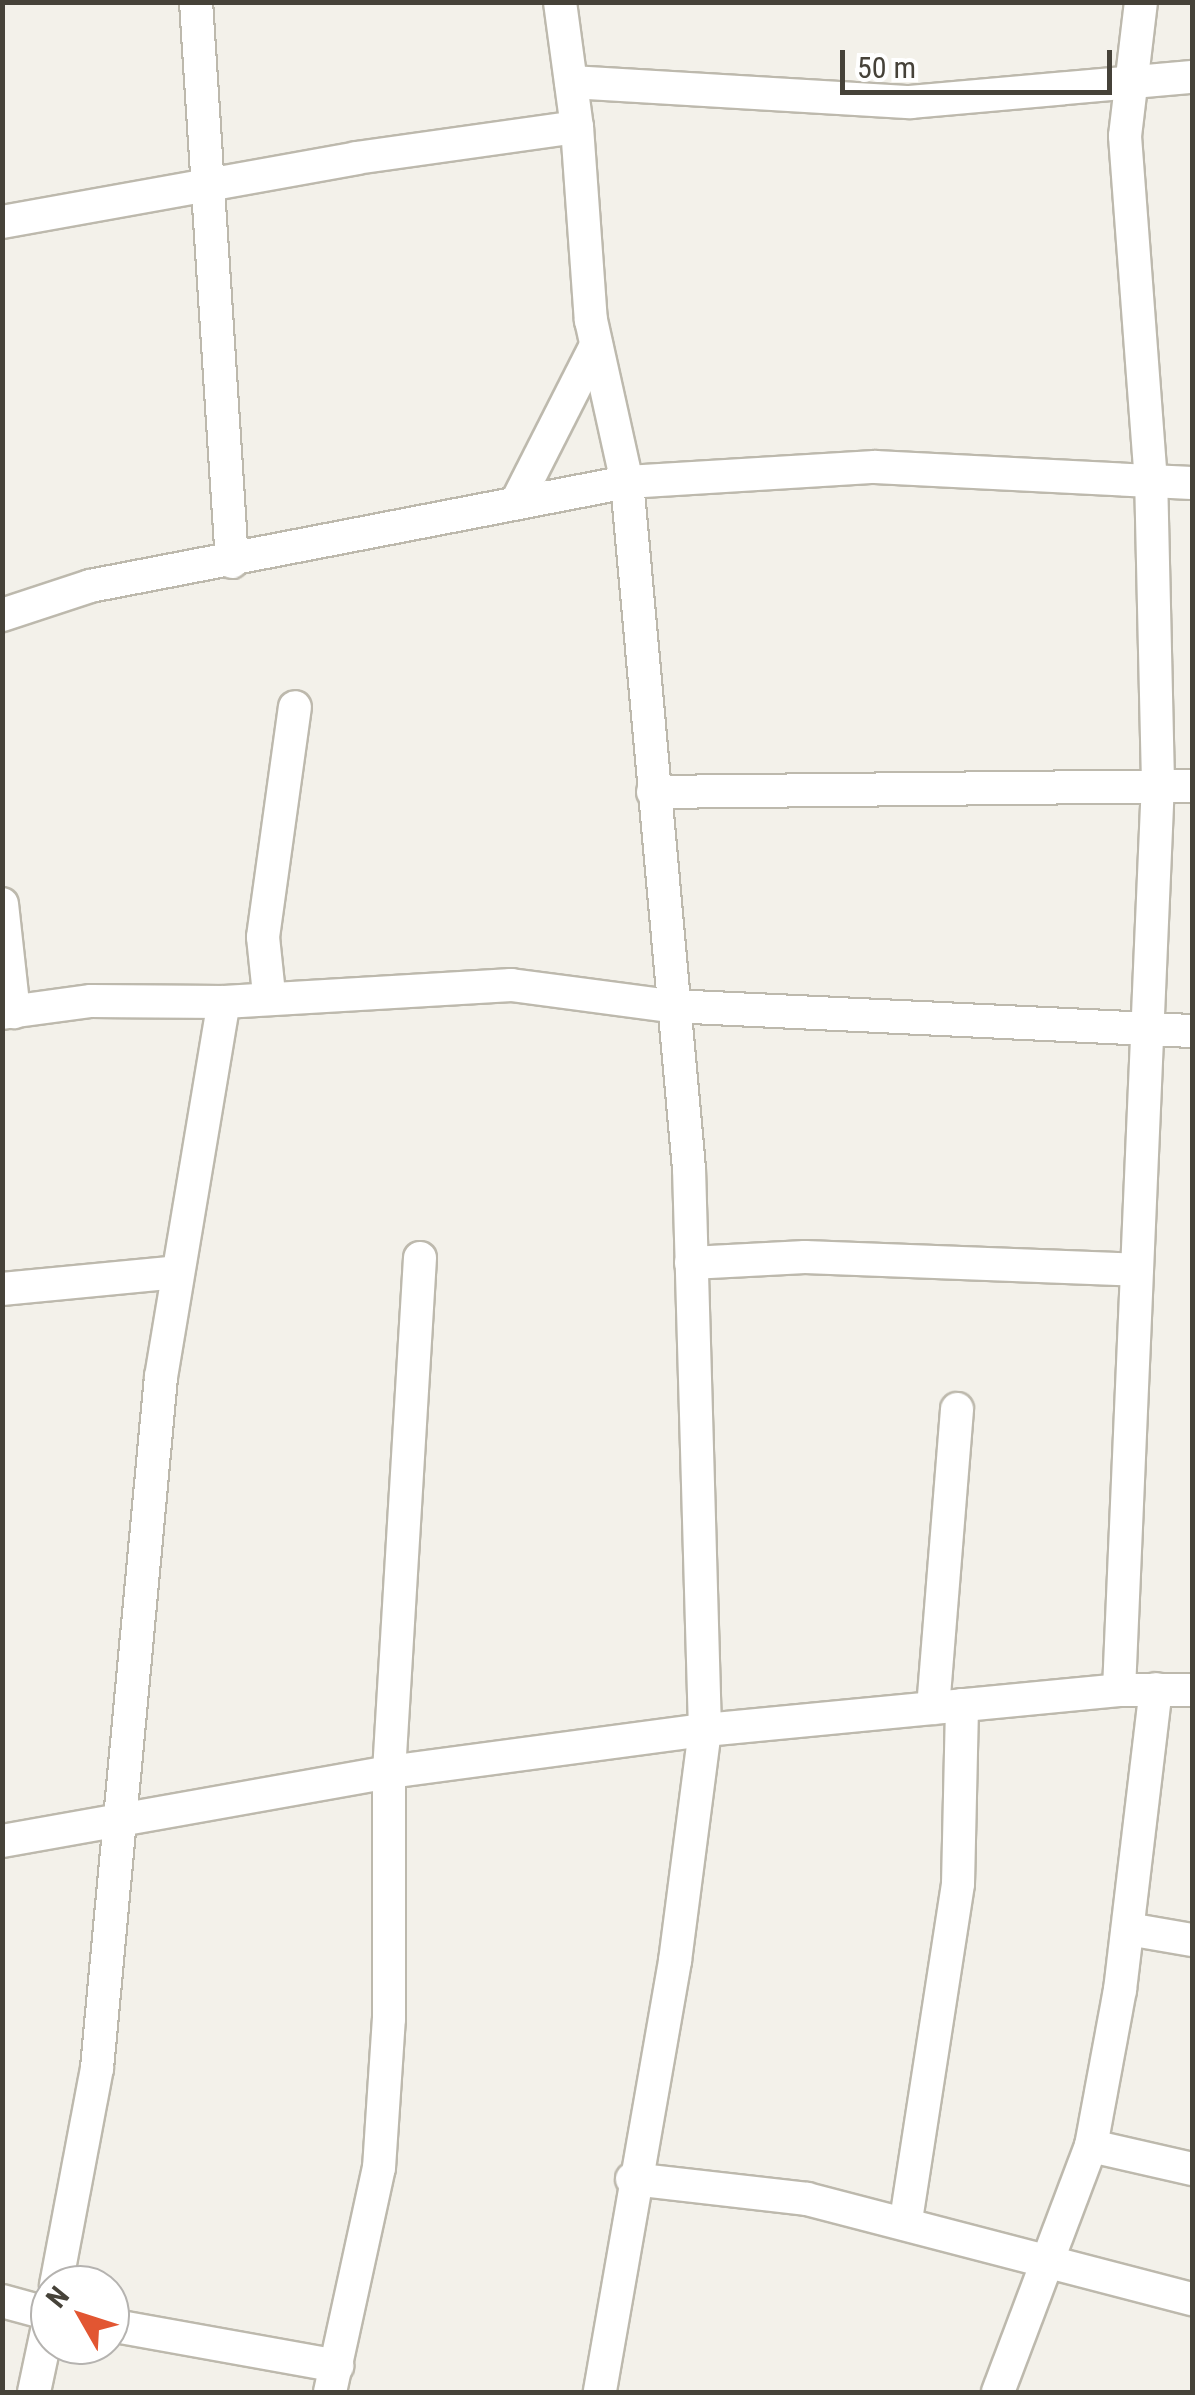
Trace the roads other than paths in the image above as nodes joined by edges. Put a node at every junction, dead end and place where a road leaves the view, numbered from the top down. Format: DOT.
graph roads {
  1 [pos="196,2"];
  2 [pos="560,2"];
  3 [pos="1142,2"];
  4 [pos="1192,78"];
  5 [pos="571,82"];
  6 [pos="1131,85"];
  7 [pos="577,127"];
  8 [pos="208,188"];
  9 [pos="2,222"];
  10 [pos="596,345"];
  11 [pos="627,482"];
  12 [pos="1152,482"];
  13 [pos="1192,483"];
  14 [pos="516,503"];
  15 [pos="232,562"];
  16 [pos="2,615"];
  17 [pos="295,706"];
  18 [pos="1158,783"];
  19 [pos="1192,786"];
  20 [pos="653,792"];
  21 [pos="2,904"];
  22 [pos="269,994"];
  23 [pos="224,1002"];
  24 [pos="671,1006"];
  25 [pos="8,1013"];
  26 [pos="1150,1028"];
  27 [pos="1192,1030"];
  28 [pos="420,1258"];
  29 [pos="691,1263"];
  30 [pos="1137,1270"];
  31 [pos="177,1272"];
  32 [pos="2,1290"];
  33 [pos="957,1409"];
  34 [pos="1156,1689"];
  35 [pos="1119,1690"];
  36 [pos="1192,1690"];
  37 [pos="947,1707"];
  38 [pos="706,1730"];
  39 [pos="390,1772"];
  40 [pos="122,1824"];
  41 [pos="2,1841"];
  42 [pos="1128,1929"];
  43 [pos="1192,1940"];
  44 [pos="1092,2146"];
  45 [pos="1192,2168"];
  46 [pos="632,2180"];
  47 [pos="906,2220"];
  48 [pos="1045,2264"];
  49 [pos="60,2265"];
  50 [pos="1192,2298"];
  51 [pos="2,2301"];
  52 [pos="30,2310"];
  53 [pos="130,2330"];
  54 [pos="40,2365"];
  55 [pos="333,2379"];
  56 [pos="608,2390"];
  57 [pos="34,2392"];
  58 [pos="998,2392"];
  1 -- 8 [label="street"];
  2 -- 5 [label="street"];
  3 -- 6 [label="street"];
  4 -- 6 [label="street"];
  5 -- 6 [label="street"];
  5 -- 7 [label="street"];
  6 -- 12 [label="street"];
  7 -- 8 [label="street"];
  7 -- 10 [label="street"];
  8 -- 9 [label="street"];
  8 -- 15 [label="street"];
  10 -- 11 [label="street"];
  10 -- 14 [label="street"];
  11 -- 12 [label="street"];
  11 -- 14 [label="street"];
  11 -- 20 [label="street"];
  12 -- 13 [label="street"];
  12 -- 18 [label="street"];
  14 -- 15 [label="street"];
  15 -- 16 [label="street"];
  17 -- 22 [label="street"];
  18 -- 19 [label="street"];
  18 -- 20 [label="street"];
  18 -- 26 [label="street"];
  20 -- 24 [label="street"];
  21 -- 25 [label="street"];
  22 -- 23 [label="street"];
  22 -- 24 [label="street"];
  23 -- 25 [label="street"];
  23 -- 31 [label="street"];
  24 -- 26 [label="street"];
  24 -- 29 [label="street"];
  26 -- 27 [label="street"];
  26 -- 30 [label="street"];
  28 -- 39 [label="street"];
  29 -- 30 [label="street"];
  29 -- 38 [label="street"];
  30 -- 35 [label="street"];
  31 -- 32 [label="street"];
  31 -- 40 [label="street"];
  33 -- 37 [label="street"];
  34 -- 35 [label="street"];
  34 -- 36 [label="street"];
  34 -- 42 [label="street"];
  35 -- 37 [label="street"];
  37 -- 38 [label="street"];
  37 -- 47 [label="street"];
  38 -- 39 [label="street"];
  38 -- 46 [label="street"];
  39 -- 40 [label="street"];
  39 -- 55 [label="street"];
  40 -- 41 [label="street"];
  40 -- 49 [label="street"];
  42 -- 43 [label="street"];
  42 -- 44 [label="street"];
  44 -- 45 [label="street"];
  44 -- 48 [label="street"];
  46 -- 47 [label="street"];
  46 -- 56 [label="street"];
  47 -- 48 [label="street"];
  48 -- 50 [label="street"];
  48 -- 58 [label="street"];
  51 -- 52 [label="street"];
  53 -- 55 [label="street"];
  54 -- 57 [label="street"];
}
